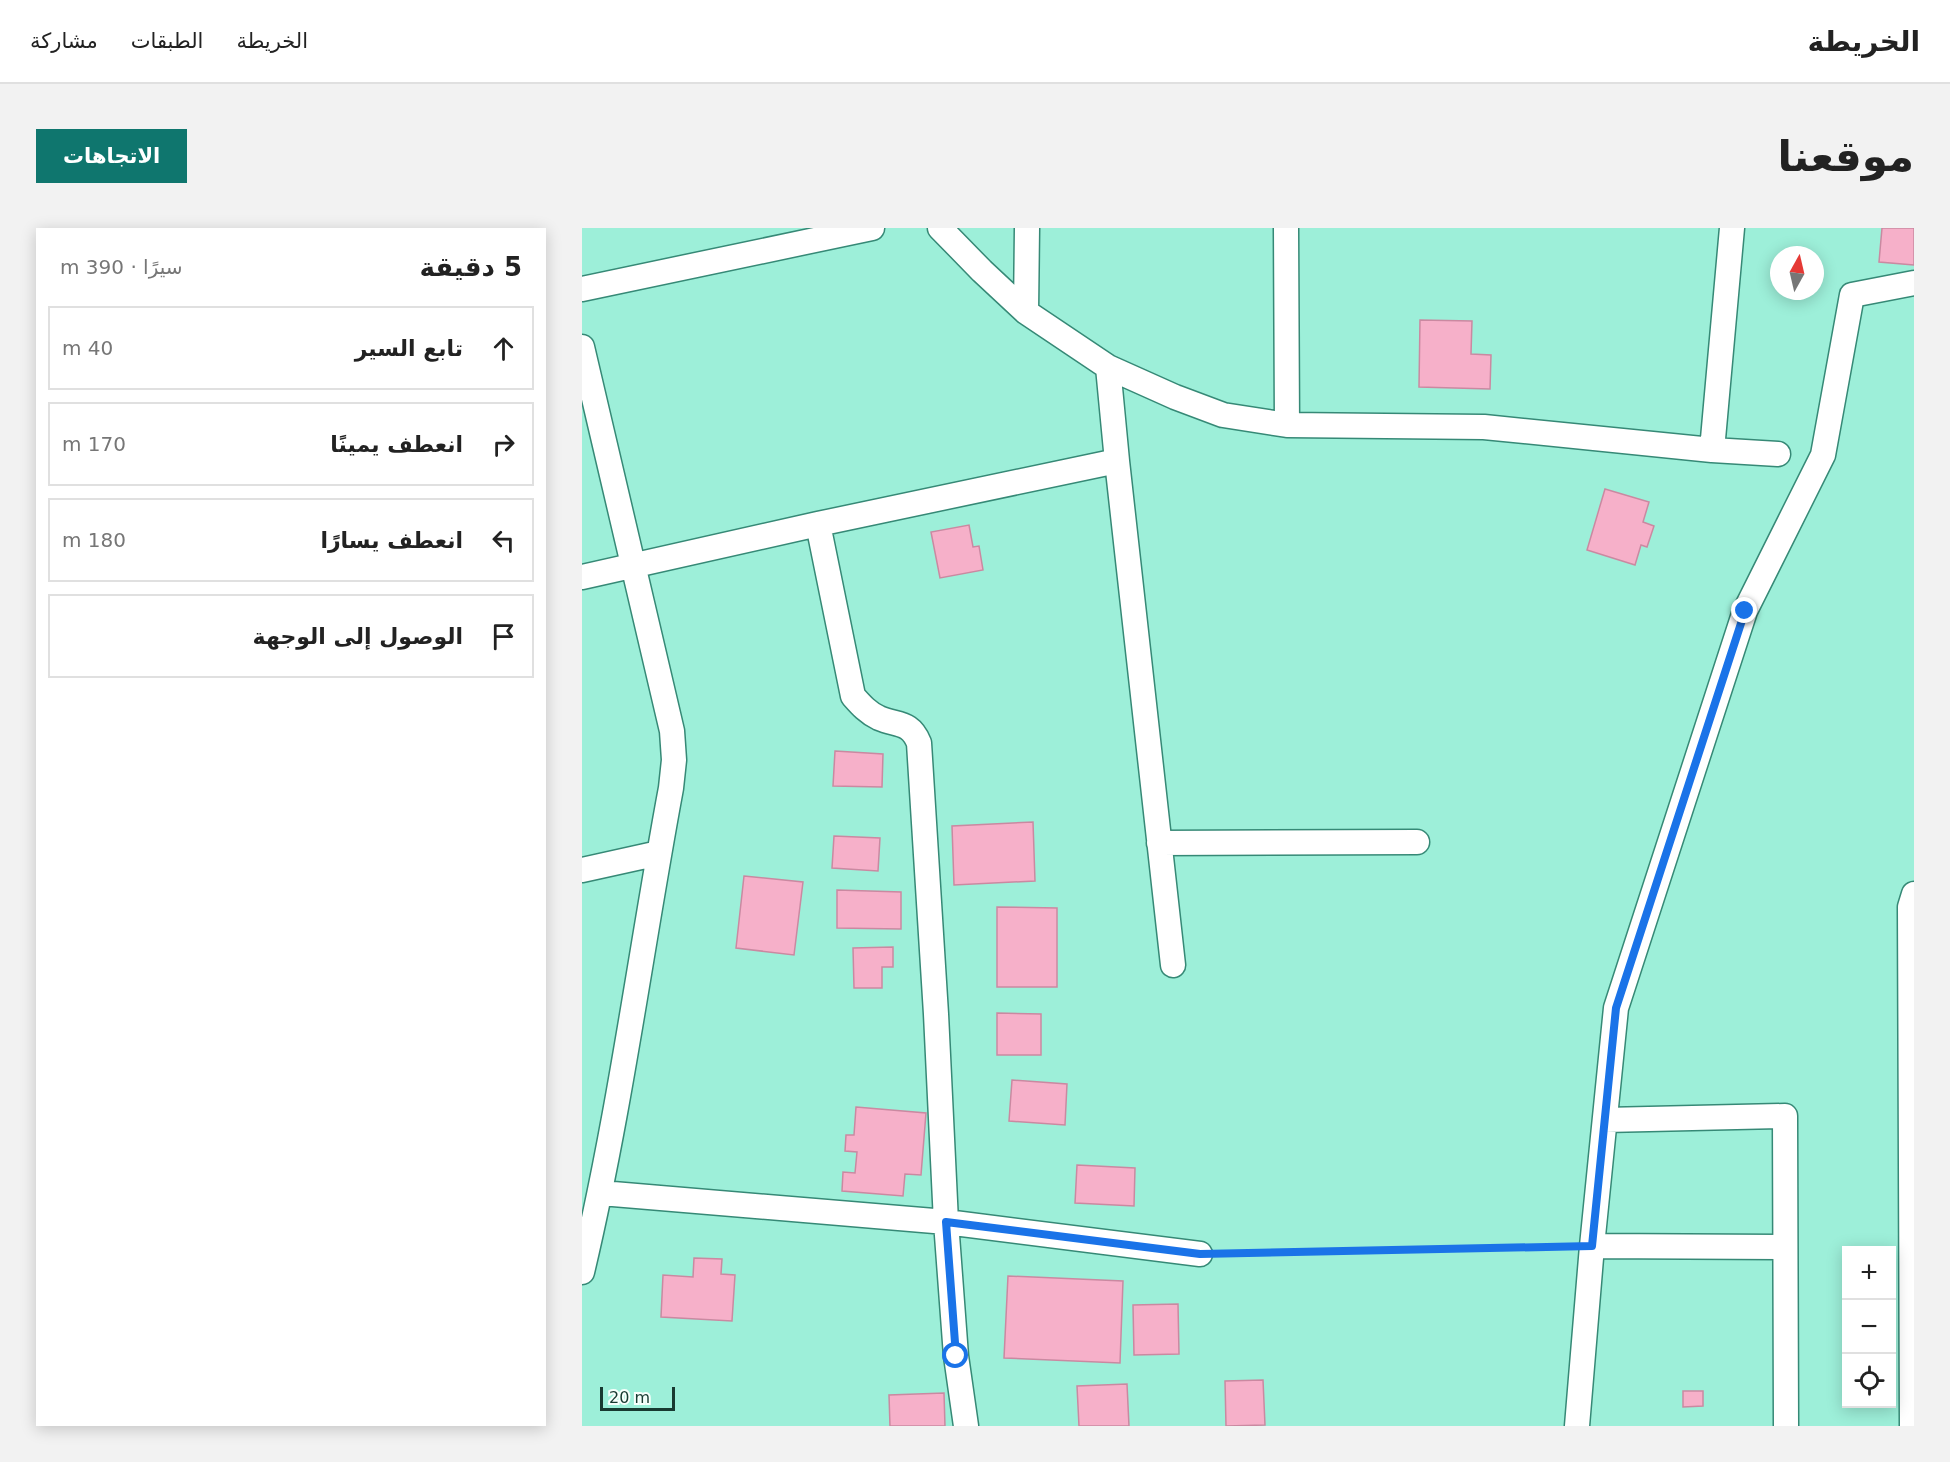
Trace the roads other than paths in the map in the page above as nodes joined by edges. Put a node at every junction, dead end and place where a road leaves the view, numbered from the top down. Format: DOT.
graph roads {
  1 [pos="872,228"];
  2 [pos="939,228"];
  3 [pos="1027,228"];
  4 [pos="1286,228"];
  5 [pos="1732,228"];
  6 [pos="1914,283"];
  7 [pos="582,289"];
  8 [pos="1026,312"];
  9 [pos="582,347"];
  10 [pos="1108,367"];
  11 [pos="1287,425"];
  12 [pos="1712,450"];
  13 [pos="1778,454"];
  14 [pos="1117,461"];
  15 [pos="818,524"];
  16 [pos="632,566"];
  17 [pos="582,577"];
  18 [pos="1416,842"];
  19 [pos="1159,843"];
  20 [pos="659,853"];
  21 [pos="582,870"];
  22 [pos="1914,894"];
  23 [pos="1173,965"];
  24 [pos="1605,1120"];
  25 [pos="601,1193"];
  26 [pos="946,1222"];
  27 [pos="1592,1246"];
  28 [pos="1785,1247"];
  29 [pos="1200,1254"];
  30 [pos="582,1272"];
  31 [pos="966,1426"];
  32 [pos="1577,1426"];
  33 [pos="1786,1426"];
  34 [pos="1912,1426"];
  1 -- 7 [label="street"];
  2 -- 8 [label="street"];
  3 -- 8 [label="street"];
  4 -- 11 [label="street"];
  5 -- 12 [label="street"];
  6 -- 24 [label="street"];
  8 -- 10 [label="street"];
  9 -- 16 [label="street"];
  10 -- 11 [label="street"];
  10 -- 14 [label="street"];
  11 -- 12 [label="street"];
  12 -- 13 [label="street"];
  14 -- 15 [label="street"];
  14 -- 19 [label="street"];
  15 -- 16 [label="street"];
  15 -- 26 [label="street"];
  16 -- 17 [label="street"];
  16 -- 20 [label="street"];
  18 -- 19 [label="street"];
  19 -- 23 [label="street"];
  20 -- 21 [label="street"];
  20 -- 25 [label="street"];
  22 -- 34 [label="street"];
  24 -- 27 [label="street"];
  24 -- 28 [label="street"];
  25 -- 26 [label="street"];
  25 -- 30 [label="street"];
  26 -- 29 [label="street"];
  26 -- 31 [label="street"];
  27 -- 28 [label="street"];
  27 -- 32 [label="street"];
  28 -- 33 [label="street"];
}
